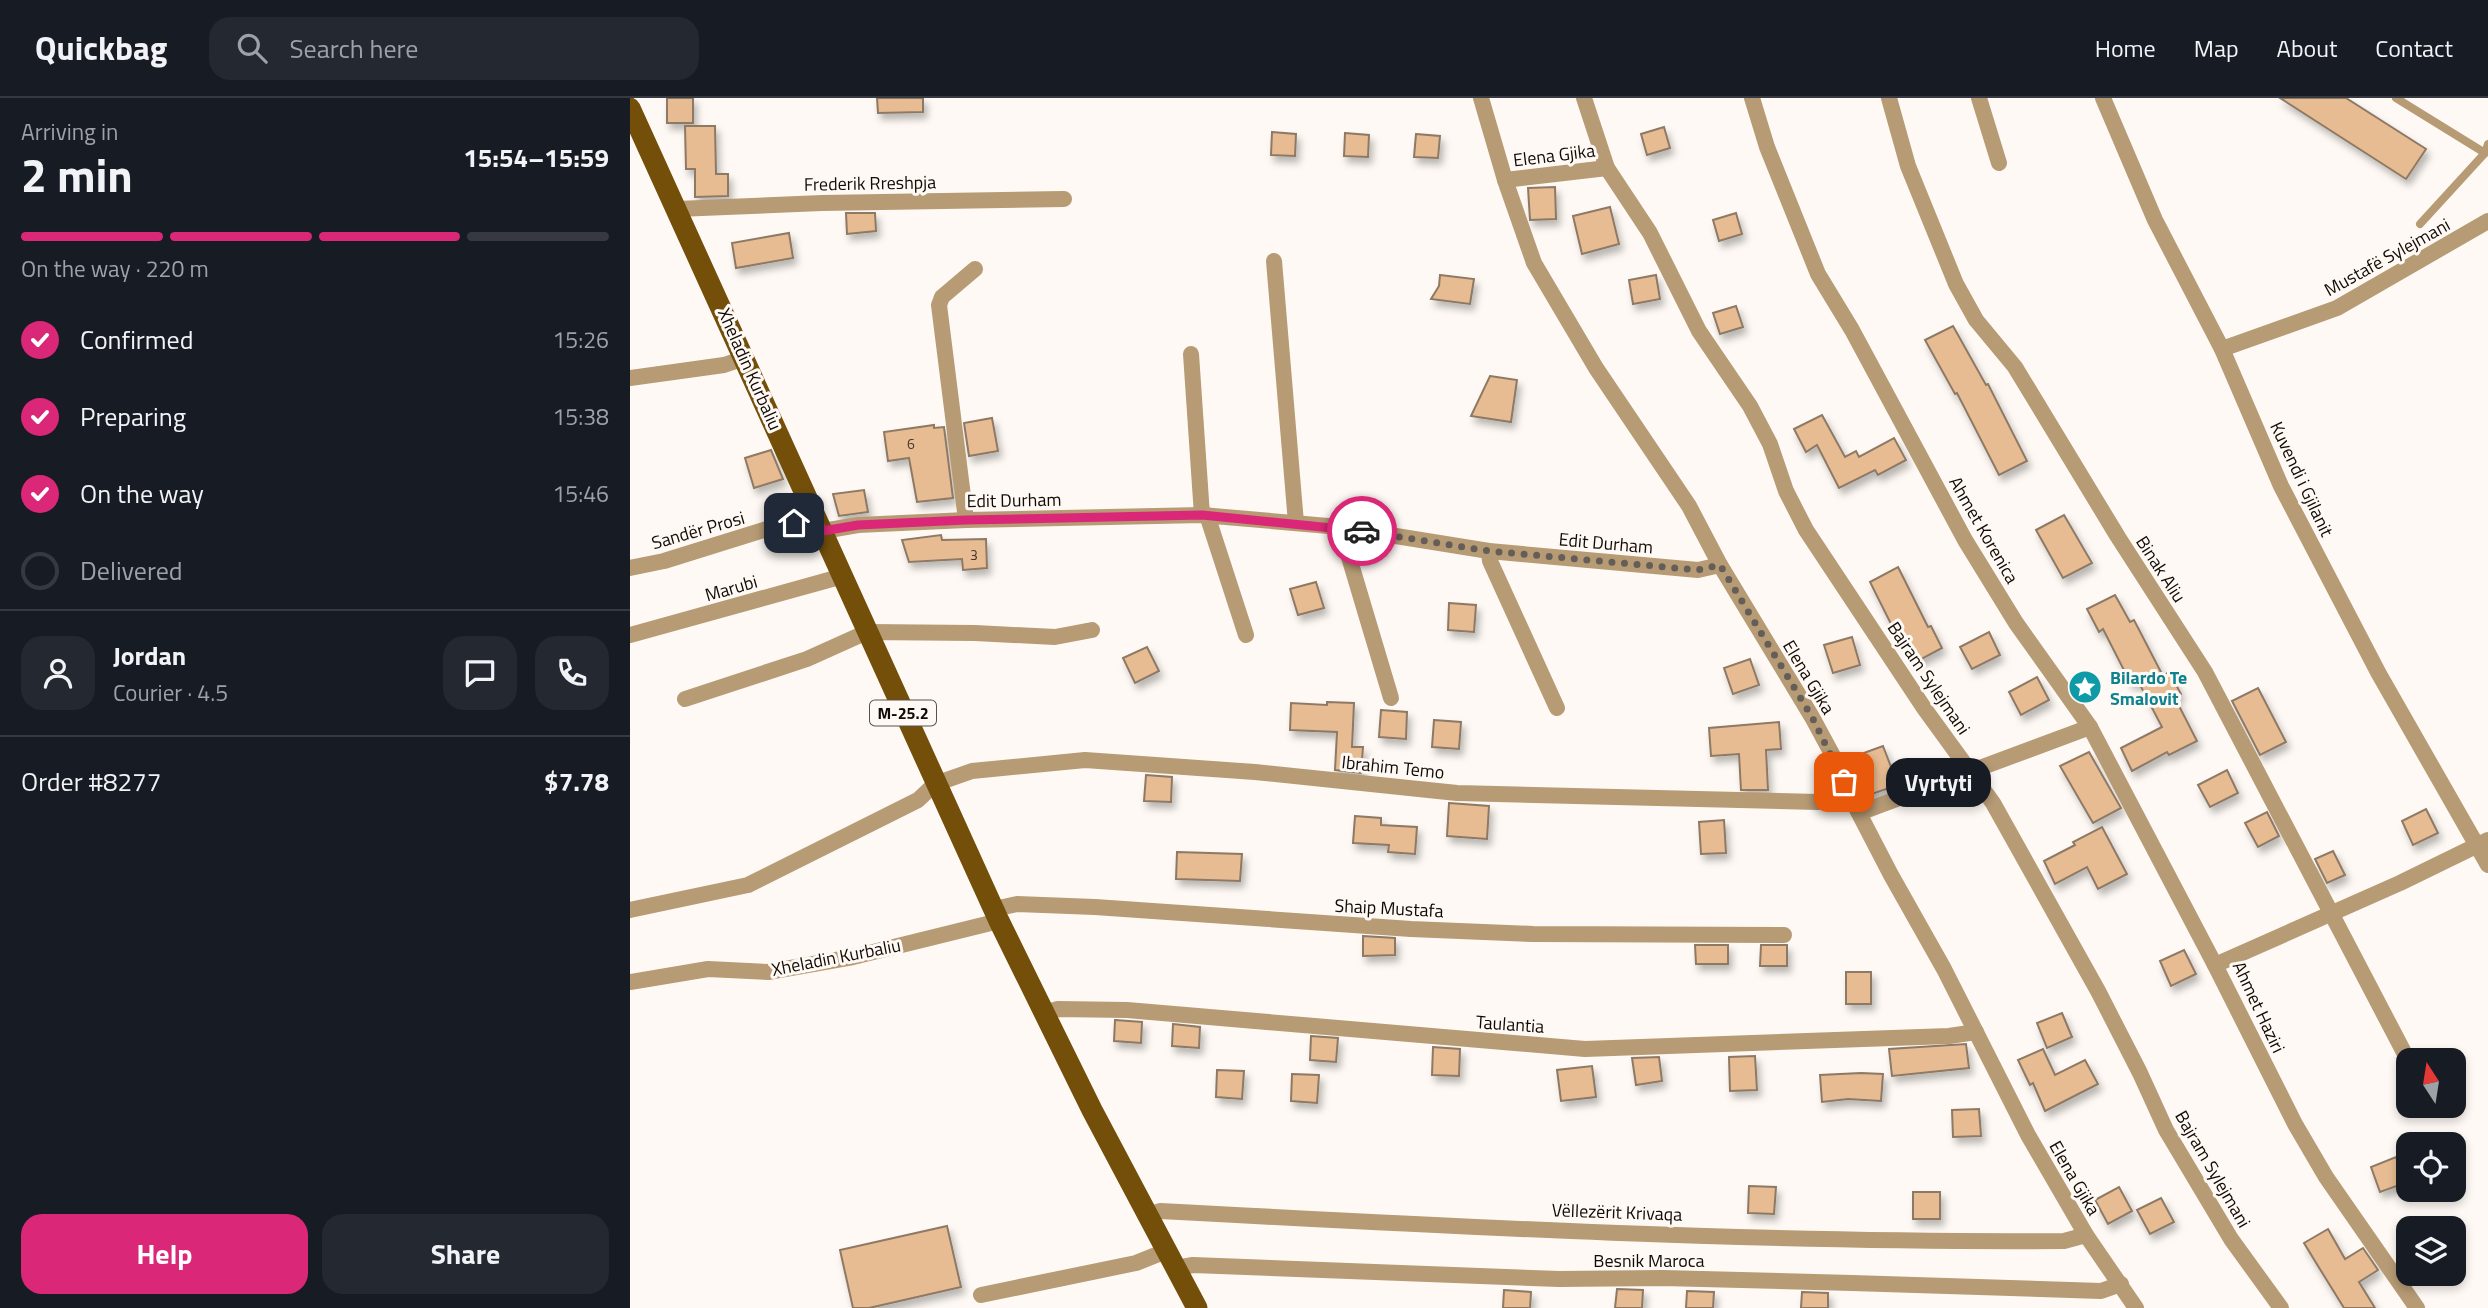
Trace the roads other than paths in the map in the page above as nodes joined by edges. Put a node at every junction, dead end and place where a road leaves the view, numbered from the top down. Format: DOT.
graph roads {
  1 [pos="1481,98"];
  2 [pos="1584,98"];
  3 [pos="1752,98"];
  4 [pos="1889,98"];
  5 [pos="1979,98"];
  6 [pos="2103,98"];
  7 [pos="2396,98"];
  8 [pos="630,108"];
  9 [pos="638,146"];
  10 [pos="2486,148"];
  11 [pos="1999,163"];
  12 [pos="1606,168"];
  13 [pos="1505,180"];
  14 [pos="1064,199"];
  15 [pos="677,209"];
  16 [pos="2488,221"];
  17 [pos="2420,224"];
  18 [pos="1274,261"];
  19 [pos="975,269"];
  20 [pos="2222,349"];
  21 [pos="1191,354"];
  22 [pos="745,358"];
  23 [pos="630,378"];
  24 [pos="1204,515"];
  25 [pos="966,520"];
  26 [pos="819,523"];
  27 [pos="1296,523"];
  28 [pos="1340,527"];
  29 [pos="1489,551"];
  30 [pos="1720,565"];
  31 [pos="630,568"];
  32 [pos="843,576"];
  33 [pos="1092,630"];
  34 [pos="867,632"];
  35 [pos="630,635"];
  36 [pos="1246,635"];
  37 [pos="1391,698"];
  38 [pos="685,699"];
  39 [pos="1557,708"];
  40 [pos="2090,727"];
  41 [pos="1970,771"];
  42 [pos="935,783"];
  43 [pos="1850,796"];
  44 [pos="1858,813"];
  45 [pos="2483,843"];
  46 [pos="2488,865"];
  47 [pos="630,911"];
  48 [pos="2331,913"];
  49 [pos="996,915"];
  50 [pos="1784,935"];
  51 [pos="2215,965"];
  52 [pos="630,982"];
  53 [pos="1043,1013"];
  54 [pos="1976,1032"];
  55 [pos="2402,1048"];
  56 [pos="1148,1215"];
  57 [pos="2086,1236"];
  58 [pos="1171,1259"];
  59 [pos="2121,1284"];
  60 [pos="981,1295"];
  61 [pos="1197,1308"];
  62 [pos="2136,1308"];
  63 [pos="2281,1308"];
  64 [pos="2417,1308"];
  1 -- 13 [label="street, Elena Gjika"];
  2 -- 12 [label="street, Bajram Sylejmani"];
  3 -- 40 [label="street, Ahmet Korenica"];
  4 -- 48 [label="street, Binak Aliu"];
  5 -- 11 [label="street"];
  6 -- 20 [label="street, Kuvendi i Gjilanit"];
  7 -- 10 [label="lane"];
  8 -- 9 [label="main road, Xheladin Kurbaliu / M-25.2"];
  9 -- 15 [label="main road, Xheladin Kurbaliu / M-25.2"];
  10 -- 17 [label="lane"];
  12 -- 13 [label="street, Elena Gjika"];
  12 -- 41 [label="street, Bajram Sylejmani"];
  13 -- 30 [label="street, Elena Gjika"];
  14 -- 15 [label="street, Frederik Rreshpja"];
  15 -- 22 [label="main road, Xheladin Kurbaliu / M-25.2"];
  16 -- 20 [label="street, Mustafë Sylejmani"];
  18 -- 27 [label="street"];
  19 -- 25 [label="street"];
  20 -- 45 [label="street, Kuvendi i Gjilanit"];
  21 -- 24 [label="street"];
  22 -- 23 [label="street"];
  22 -- 26 [label="main road, Xheladin Kurbaliu / M-25.2"];
  24 -- 25 [label="street, Edit Durham"];
  24 -- 27 [label="street, Edit Durham"];
  24 -- 36 [label="street"];
  25 -- 26 [label="street, Edit Durham"];
  26 -- 31 [label="street, Sandër Prosi"];
  26 -- 32 [label="main road, Xheladin Kurbaliu / M-25.2"];
  27 -- 28 [label="street, Edit Durham"];
  28 -- 29 [label="street, Edit Durham"];
  28 -- 37 [label="street"];
  29 -- 30 [label="street, Edit Durham"];
  29 -- 39 [label="street"];
  30 -- 43 [label="street, Elena Gjika"];
  32 -- 34 [label="main road, Xheladin Kurbaliu / M-25.2"];
  32 -- 35 [label="street, Marubi"];
  33 -- 34 [label="street"];
  34 -- 38 [label="street"];
  34 -- 42 [label="main road, Xheladin Kurbaliu / M-25.2"];
  40 -- 41 [label="street"];
  40 -- 51 [label="street, Ahmet Korenica"];
  41 -- 44 [label="street"];
  41 -- 63 [label="street, Bajram Sylejmani"];
  42 -- 43 [label="street, Ibrahim Temo"];
  42 -- 47 [label="street"];
  42 -- 49 [label="main road, Xheladin Kurbaliu / M-25.2"];
  43 -- 44 [label="street, Elena Gjika"];
  44 -- 54 [label="street, Elena Gjika"];
  45 -- 46 [label="street, Kuvendi i Gjilanit"];
  45 -- 48 [label="street, Ahmet Haziri"];
  48 -- 51 [label="street, Ahmet Haziri"];
  48 -- 55 [label="street, Binak Aliu"];
  49 -- 50 [label="street, Shaip Mustafa"];
  49 -- 52 [label="street, Xheladin Kurbaliu"];
  49 -- 53 [label="main road, Xheladin Kurbaliu / M-25.2"];
  51 -- 64 [label="street, Ahmet Haziri"];
  53 -- 54 [label="street, Taulantia"];
  53 -- 56 [label="main road, Xheladin Kurbaliu / M-25.2"];
  54 -- 57 [label="street, Elena Gjika"];
  56 -- 57 [label="street, Vëllezërit Krivaqa"];
  56 -- 58 [label="main road, Xheladin Kurbaliu / M-25.2"];
  57 -- 59 [label="street, Elena Gjika"];
  58 -- 59 [label="street, Besnik Maroca"];
  58 -- 60 [label="street"];
  58 -- 61 [label="main road, Xheladin Kurbaliu / M-25.2"];
  59 -- 62 [label="street, Elena Gjika"];
}
